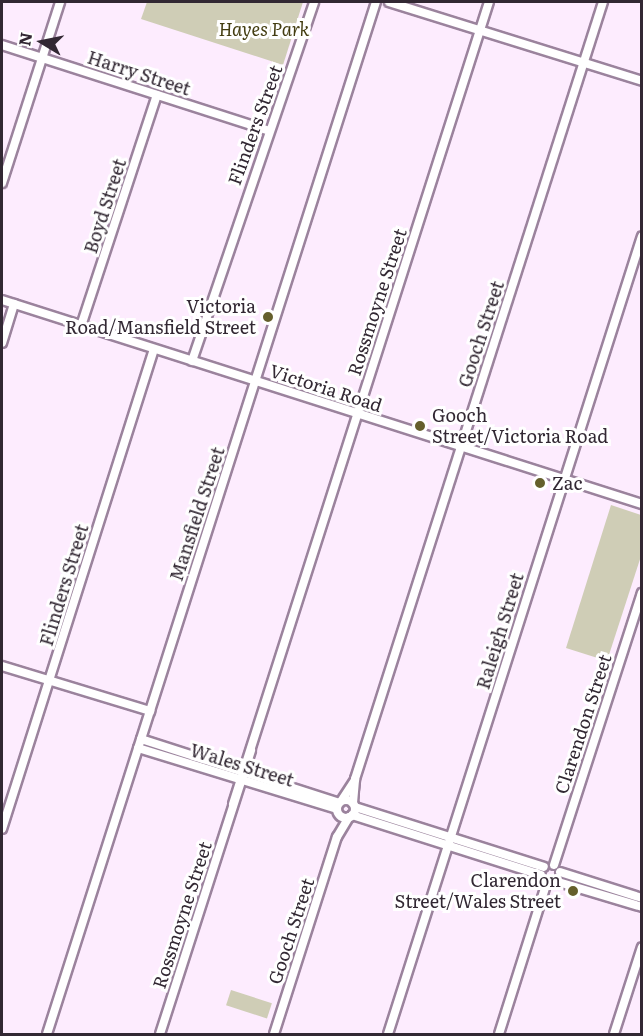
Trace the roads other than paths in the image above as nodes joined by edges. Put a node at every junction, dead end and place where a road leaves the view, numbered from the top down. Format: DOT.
graph roads {
  1 [pos="60,2"];
  2 [pos="314,2"];
  3 [pos="376,2"];
  4 [pos="389,2"];
  5 [pos="489,2"];
  6 [pos="603,2"];
  7 [pos="480,30"];
  8 [pos="2,45"];
  9 [pos="42,58"];
  10 [pos="583,63"];
  11 [pos="642,81"];
  12 [pos="157,95"];
  13 [pos="267,130"];
  14 [pos="2,183"];
  15 [pos="642,236"];
  16 [pos="2,300"];
  17 [pos="14,304"];
  18 [pos="81,326"];
  19 [pos="2,343"];
  20 [pos="154,349"];
  21 [pos="192,361"];
  22 [pos="255,381"];
  23 [pos="358,414"];
  24 [pos="461,447"];
  25 [pos="563,479"];
  26 [pos="642,504"];
  27 [pos="642,593"];
  28 [pos="2,666"];
  29 [pos="50,681"];
  30 [pos="149,715"];
  31 [pos="141,739"];
  32 [pos="138,748"];
  33 [pos="242,776"];
  34 [pos="356,779"];
  35 [pos="339,806"];
  36 [pos="352,810"];
  37 [pos="2,829"];
  38 [pos="337,837"];
  39 [pos="449,841"];
  40 [pos="554,865"];
  41 [pos="542,871"];
  42 [pos="560,872"];
  43 [pos="551,882"];
  44 [pos="642,898"];
  45 [pos="642,907"];
  46 [pos="642,947"];
  47 [pos="47,1035"];
  48 [pos="160,1035"];
  49 [pos="274,1035"];
  50 [pos="388,1035"];
  51 [pos="499,1035"];
  52 [pos="614,1035"];
  1 -- 9 [label="street"];
  2 -- 13 [label="street, Flinders Street"];
  3 -- 22 [label="street, Mansfield Street"];
  4 -- 7 [label="street"];
  5 -- 7 [label="street, Rossmoyne Street"];
  6 -- 10 [label="street, Gooch Street"];
  7 -- 10 [label="street"];
  7 -- 23 [label="street, Rossmoyne Street"];
  8 -- 9 [label="street, Harry Street"];
  9 -- 12 [label="street, Harry Street"];
  9 -- 14 [label="street"];
  10 -- 11 [label="street"];
  10 -- 24 [label="street, Gooch Street"];
  12 -- 13 [label="street, Harry Street"];
  12 -- 18 [label="street, Boyd Street"];
  13 -- 21 [label="street, Flinders Street"];
  15 -- 25 [label="street, Raleigh Street"];
  16 -- 17 [label="street, Victoria Road"];
  17 -- 18 [label="street, Victoria Road"];
  17 -- 19 [label="street"];
  18 -- 20 [label="street, Victoria Road"];
  20 -- 21 [label="street, Victoria Road"];
  20 -- 29 [label="street, Flinders Street"];
  21 -- 22 [label="street, Victoria Road"];
  22 -- 23 [label="street, Victoria Road"];
  22 -- 30 [label="street, Mansfield Street"];
  23 -- 24 [label="street, Victoria Road"];
  23 -- 33 [label="street, Rossmoyne Street"];
  24 -- 25 [label="street, Victoria Road"];
  24 -- 34 [label="street, Gooch Street"];
  25 -- 26 [label="street, Victoria Road"];
  25 -- 39 [label="street, Raleigh Street"];
  27 -- 40 [label="street, Clarendon Street"];
  28 -- 29 [label="street"];
  29 -- 30 [label="street"];
  29 -- 37 [label="street, Flinders Street"];
  30 -- 31 [label="street, Mansfield Street"];
  31 -- 32 [label="street, Mansfield Street"];
  31 -- 33 [label="street, Wales Street"];
  32 -- 33 [label="street, Wales Street"];
  32 -- 47 [label="street, Mansfield Street"];
  33 -- 35 [label="street, Wales Street"];
  33 -- 48 [label="street, Rossmoyne Street"];
  34 -- 35 [label="street, Gooch Street"];
  34 -- 36 [label="street, Gooch Street"];
  35 -- 36 [label="street"];
  35 -- 36 [label="street"];
  35 -- 38 [label="street, Gooch Street"];
  36 -- 38 [label="street, Gooch Street"];
  36 -- 39 [label="street"];
  38 -- 49 [label="street, Gooch Street"];
  39 -- 41 [label="street"];
  39 -- 50 [label="street, Raleigh Street"];
  40 -- 41 [label="street"];
  40 -- 42 [label="street"];
  41 -- 43 [label="street"];
  42 -- 43 [label="street"];
  42 -- 44 [label="street"];
  43 -- 45 [label="street"];
  43 -- 51 [label="street"];
  46 -- 52 [label="street"];
}
